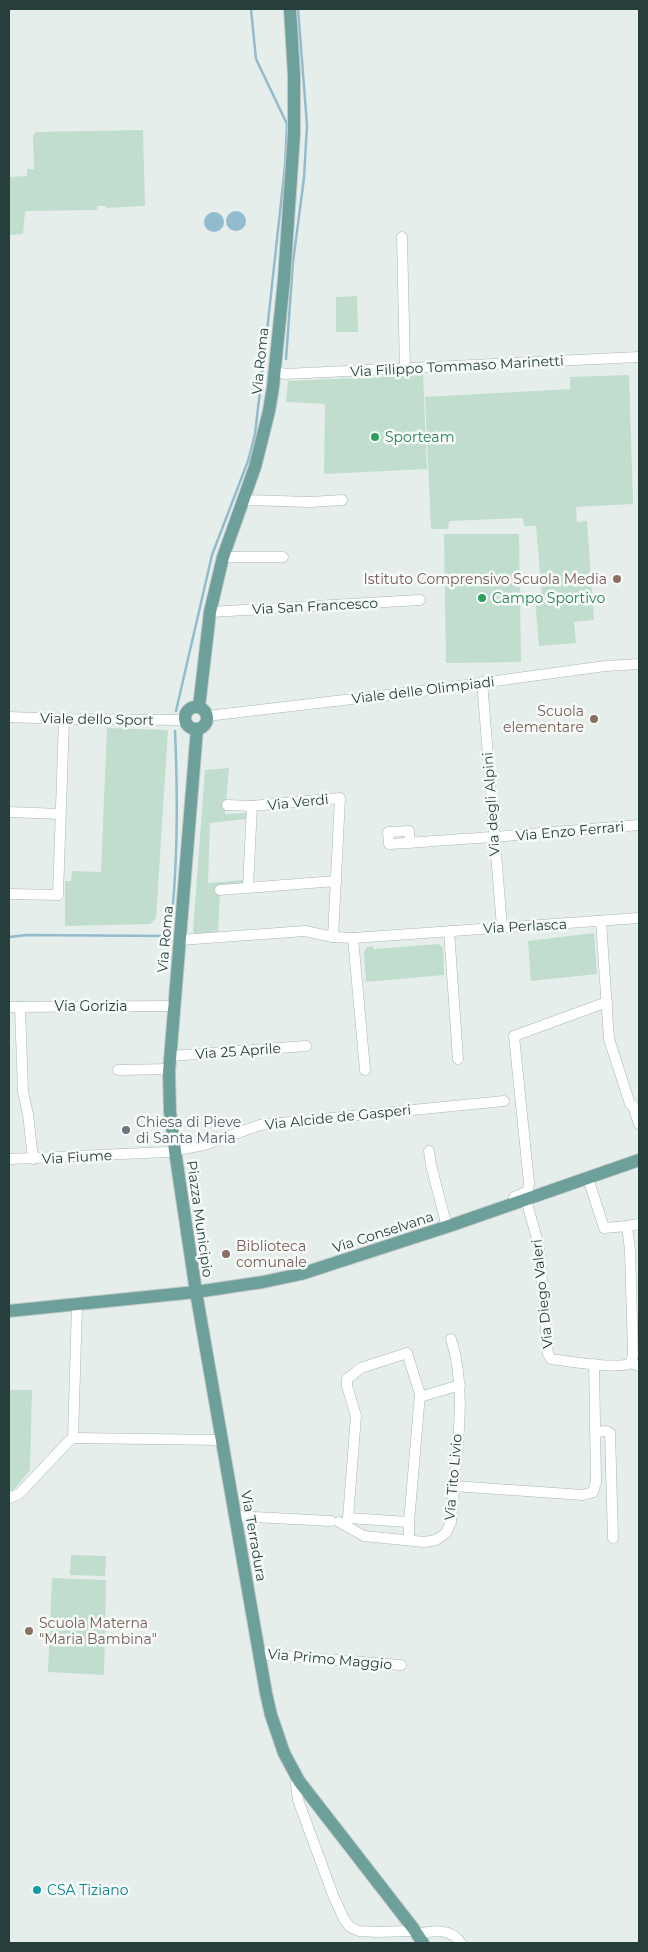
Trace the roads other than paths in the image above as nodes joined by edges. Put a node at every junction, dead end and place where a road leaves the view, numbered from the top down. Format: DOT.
graph roads {
  1 [pos="290,9"];
  2 [pos="402,237"];
  3 [pos="639,356"];
  4 [pos="405,369"];
  5 [pos="275,371"];
  6 [pos="243,500"];
  7 [pos="342,500"];
  8 [pos="223,557"];
  9 [pos="283,557"];
  10 [pos="420,600"];
  11 [pos="210,612"];
  12 [pos="639,664"];
  13 [pos="482,682"];
  14 [pos="203,711"];
  15 [pos="9,717"];
  16 [pos="64,720"];
  17 [pos="185,720"];
  18 [pos="197,729"];
  19 [pos="227,805"];
  20 [pos="252,806"];
  21 [pos="9,812"];
  22 [pos="60,814"];
  23 [pos="639,825"];
  24 [pos="494,837"];
  25 [pos="410,843"];
  26 [pos="336,881"];
  27 [pos="248,887"];
  28 [pos="220,890"];
  29 [pos="9,894"];
  30 [pos="639,918"];
  31 [pos="601,921"];
  32 [pos="502,927"];
  33 [pos="448,931"];
  34 [pos="333,937"];
  35 [pos="353,938"];
  36 [pos="180,940"];
  37 [pos="607,1002"];
  38 [pos="174,1006"];
  39 [pos="9,1007"];
  40 [pos="20,1007"];
  41 [pos="306,1046"];
  42 [pos="170,1056"];
  43 [pos="458,1059"];
  44 [pos="169,1069"];
  45 [pos="118,1070"];
  46 [pos="365,1070"];
  47 [pos="504,1101"];
  48 [pos="639,1124"];
  49 [pos="175,1151"];
  50 [pos="429,1151"];
  51 [pos="9,1159"];
  52 [pos="33,1159"];
  53 [pos="639,1160"];
  54 [pos="588,1178"];
  55 [pos="526,1200"];
  56 [pos="502,1207"];
  57 [pos="639,1224"];
  58 [pos="446,1226"];
  59 [pos="627,1226"];
  60 [pos="196,1292"];
  61 [pos="77,1306"];
  62 [pos="9,1311"];
  63 [pos="451,1339"];
  64 [pos="594,1364"];
  65 [pos="635,1364"];
  66 [pos="460,1386"];
  67 [pos="420,1397"];
  68 [pos="596,1432"];
  69 [pos="73,1438"];
  70 [pos="222,1440"];
  71 [pos="454,1486"];
  72 [pos="9,1498"];
  73 [pos="235,1516"];
  74 [pos="341,1521"];
  75 [pos="409,1522"];
  76 [pos="613,1538"];
  77 [pos="409,1540"];
  78 [pos="259,1654"];
  79 [pos="401,1665"];
  80 [pos="299,1781"];
  81 [pos="418,1935"];
  82 [pos="461,1943"];
  1 -- 5 [label="main road, Via Roma"];
  2 -- 4 [label="street"];
  3 -- 4 [label="street, Via Filippo Tommaso Marinetti"];
  4 -- 5 [label="street, Via Filippo Tommaso Marinetti"];
  5 -- 6 [label="main road, Via Roma"];
  6 -- 7 [label="street"];
  6 -- 8 [label="main road, Via Roma"];
  8 -- 9 [label="street"];
  8 -- 11 [label="main road, Via Roma"];
  10 -- 11 [label="street, Via San Francesco"];
  11 -- 14 [label="main road, Via Roma"];
  12 -- 13 [label="street, Viale delle Olimpiadi"];
  13 -- 14 [label="street, Viale delle Olimpiadi"];
  13 -- 24 [label="street, Via degli Alpini"];
  14 -- 17 [label="main road"];
  14 -- 18 [label="main road"];
  15 -- 16 [label="street, Viale dello Sport"];
  16 -- 17 [label="street, Viale dello Sport"];
  16 -- 22 [label="street"];
  17 -- 18 [label="main road"];
  18 -- 36 [label="main road, Via Roma"];
  19 -- 20 [label="street"];
  20 -- 26 [label="street, Via Verdi"];
  20 -- 27 [label="street, Via Verdi"];
  21 -- 22 [label="street"];
  22 -- 29 [label="street"];
  23 -- 24 [label="street, Via Enzo Ferrari"];
  24 -- 25 [label="street, Via Enzo Ferrari"];
  24 -- 32 [label="street, Via degli Alpini"];
  26 -- 27 [label="street"];
  26 -- 34 [label="street, Via Verdi"];
  27 -- 28 [label="street"];
  30 -- 31 [label="street, Via Perlasca"];
  31 -- 32 [label="street, Via Perlasca"];
  31 -- 37 [label="street"];
  32 -- 33 [label="street, Via Perlasca"];
  33 -- 35 [label="street, Via Perlasca"];
  33 -- 43 [label="street"];
  34 -- 35 [label="street, Via Perlasca"];
  34 -- 36 [label="street, Via Perlasca"];
  35 -- 46 [label="street"];
  36 -- 38 [label="main road, Via Roma"];
  37 -- 48 [label="street"];
  37 -- 56 [label="street"];
  38 -- 40 [label="street, Via Gorizia"];
  38 -- 42 [label="main road, Via Roma"];
  39 -- 40 [label="street, Via Gorizia"];
  40 -- 52 [label="street"];
  41 -- 42 [label="street, Via 25 Aprile"];
  42 -- 44 [label="main road, Via Roma"];
  44 -- 45 [label="street"];
  44 -- 49 [label="main road, Via Roma"];
  47 -- 49 [label="street, Via Alcide de Gasperi"];
  49 -- 52 [label="street, Via Fiume"];
  49 -- 60 [label="main road, Piazza Municipio"];
  50 -- 58 [label="street"];
  51 -- 52 [label="street, Via Fiume"];
  53 -- 54 [label="main road, Via Conselvana"];
  54 -- 55 [label="main road, Via Conselvana"];
  54 -- 59 [label="street"];
  55 -- 56 [label="main road, Via Conselvana"];
  55 -- 64 [label="street, Via Diego Valeri"];
  56 -- 58 [label="main road, Via Conselvana"];
  57 -- 59 [label="street"];
  58 -- 60 [label="main road, Via Conselvana"];
  59 -- 65 [label="street"];
  60 -- 61 [label="main road, Via Conselvana"];
  60 -- 70 [label="main road, Via Terradura"];
  61 -- 62 [label="main road, Via Conselvana"];
  61 -- 69 [label="street"];
  63 -- 66 [label="street, Via Tito Livio"];
  64 -- 65 [label="street, Via Diego Valeri"];
  64 -- 68 [label="street"];
  66 -- 67 [label="street"];
  66 -- 71 [label="street, Via Tito Livio"];
  67 -- 74 [label="street"];
  67 -- 75 [label="street"];
  68 -- 71 [label="street"];
  68 -- 76 [label="street"];
  69 -- 70 [label="street"];
  69 -- 72 [label="street"];
  70 -- 73 [label="main road, Via Terradura"];
  71 -- 77 [label="street, Via Tito Livio"];
  73 -- 74 [label="street, Via Tito Livio"];
  73 -- 78 [label="main road, Via Terradura"];
  74 -- 75 [label="street"];
  74 -- 77 [label="street, Via Tito Livio"];
  75 -- 77 [label="street"];
  78 -- 79 [label="street, Via Primo Maggio"];
  78 -- 80 [label="main road, Via Terradura"];
  80 -- 81 [label="main road, Via Terradura"];
  80 -- 81 [label="street, Via Terradura"];
  81 -- 82 [label="street"];
}
